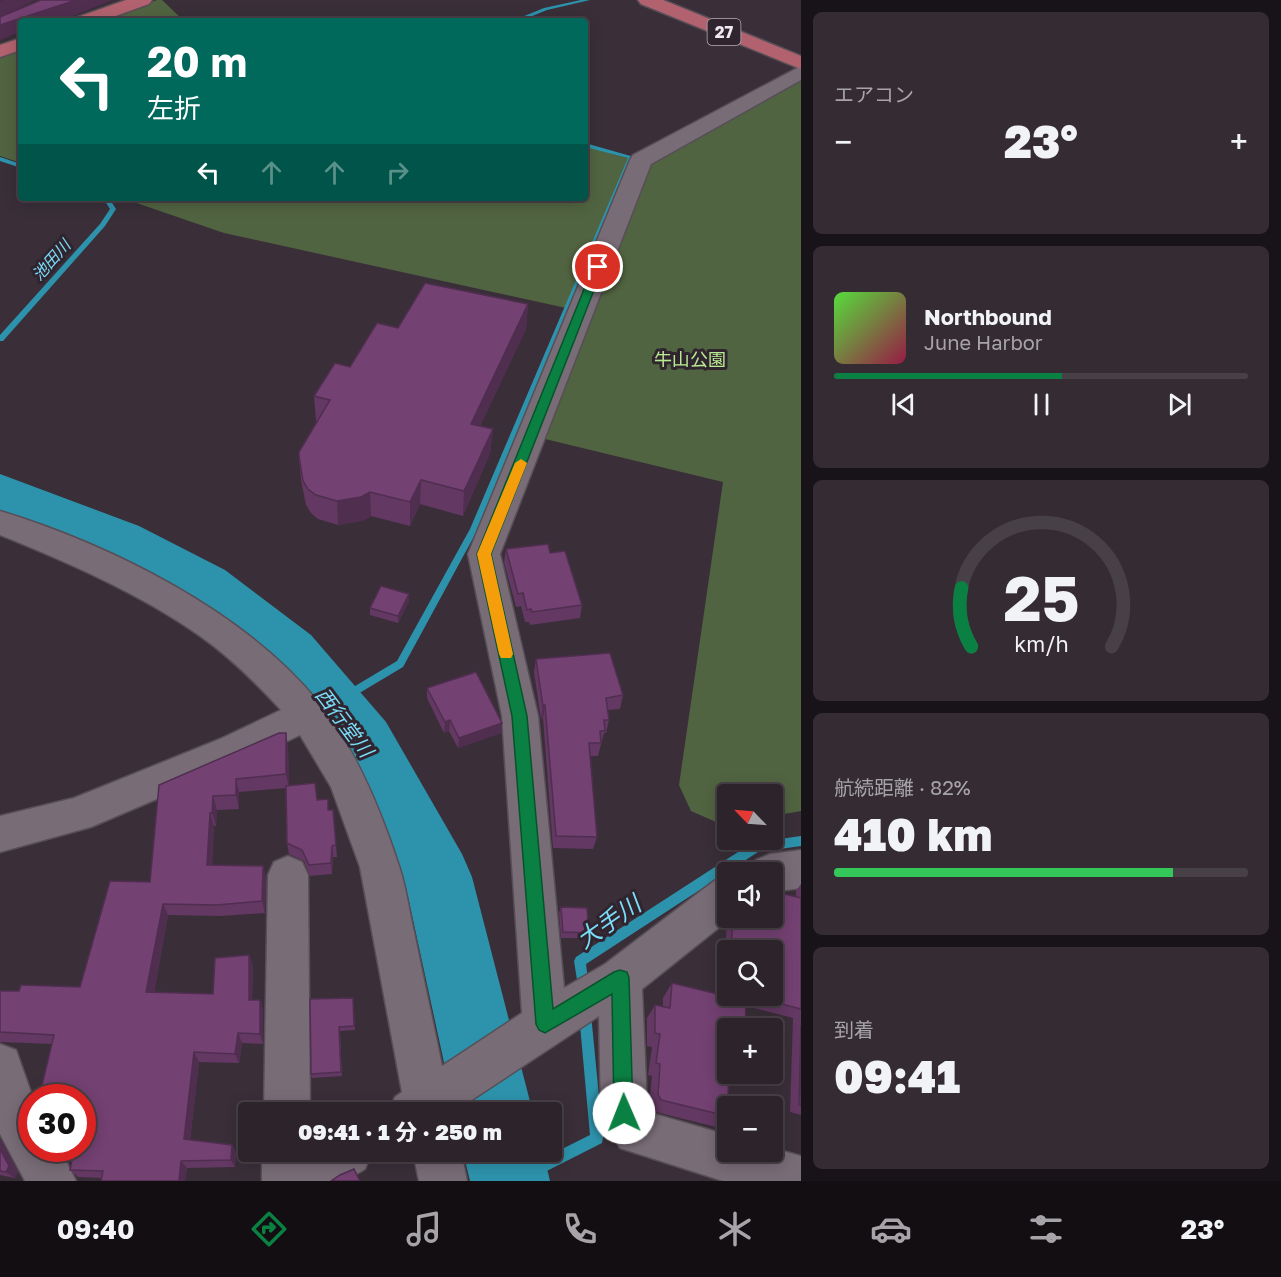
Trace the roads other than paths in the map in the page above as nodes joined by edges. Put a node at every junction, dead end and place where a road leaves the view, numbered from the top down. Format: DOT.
graph roads {
  1 [pos="143,0"];
  2 [pos="647,0"];
  3 [pos="93,18"];
  4 [pos="18,45"];
  5 [pos="0,51"];
  6 [pos="801,63"];
  7 [pos="801,72"];
  8 [pos="0,523"];
  9 [pos="307,715"];
  10 [pos="0,834"];
  11 [pos="801,869"];
  12 [pos="783,871"];
  13 [pos="288,875"];
  14 [pos="717,903"];
  15 [pos="620,978"];
  16 [pos="545,1024"];
  17 [pos="0,1066"];
  18 [pos="286,1102"];
  19 [pos="422,1102"];
  20 [pos="434,1102"];
  21 [pos="18,1122"];
  22 [pos="40,1162"];
  23 [pos="286,1162"];
  24 [pos="331,1162"];
  25 [pos="439,1162"];
  26 [pos="801,1180"];
  27 [pos="52,1181"];
  28 [pos="286,1181"];
  29 [pos="300,1181"];
  30 [pos="443,1181"];
  1 -- 3 [label="main road"];
  2 -- 6 [label="main road, 27"];
  4 -- 5 [label="main road"];
  7 -- 16 [label="street"];
  8 -- 9 [label="street"];
  9 -- 10 [label="street"];
  9 -- 19 [label="street"];
  11 -- 12 [label="street"];
  13 -- 18 [label="street"];
  14 -- 15 [label="street"];
  15 -- 16 [label="street"];
  15 -- 26 [label="street"];
  16 -- 20 [label="street"];
  17 -- 21 [label="street"];
  22 -- 27 [label="street"];
  23 -- 28 [label="street"];
  24 -- 29 [label="street"];
  25 -- 30 [label="street"];
}
